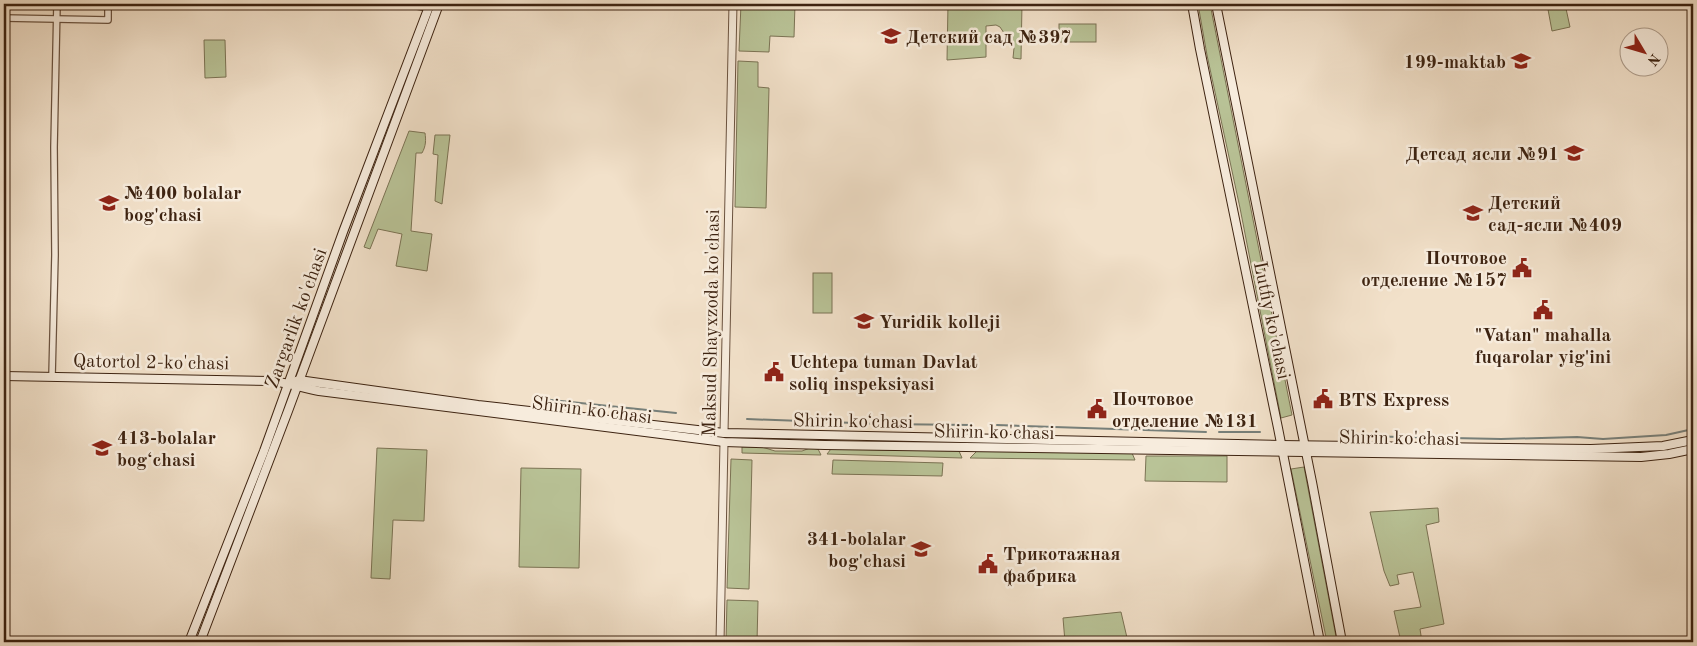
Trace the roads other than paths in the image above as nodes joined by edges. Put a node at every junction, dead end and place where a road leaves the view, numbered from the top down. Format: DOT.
graph roads {
  1 [pos="57,4"];
  2 [pos="108,4"];
  3 [pos="407,4"];
  4 [pos="439,4"];
  5 [pos="733,4"];
  6 [pos="1192,4"];
  7 [pos="1216,4"];
  8 [pos="429,6"];
  9 [pos="4,18"];
  10 [pos="56,19"];
  11 [pos="4,376"];
  12 [pos="52,376"];
  13 [pos="288,383"];
  14 [pos="298,384"];
  15 [pos="825,436"];
  16 [pos="724,438"];
  17 [pos="1693,440"];
  18 [pos="968,443"];
  19 [pos="825,445"];
  20 [pos="1282,448"];
  21 [pos="1305,449"];
  22 [pos="1693,449"];
  23 [pos="189,642"];
  24 [pos="200,642"];
  25 [pos="720,642"];
  26 [pos="1320,642"];
  27 [pos="1342,642"];
  1 -- 10 [label="street"];
  2 -- 10 [label="street"];
  3 -- 8 [label="street"];
  4 -- 14 [label="main road, Zargarlik ko'chasi"];
  5 -- 16 [label="street, Maksud Shayxzoda ko'chasi"];
  6 -- 20 [label="main road, Lutfiy ko'chasi"];
  7 -- 21 [label="main road, Lutfiy ko'chasi"];
  8 -- 13 [label="main road, Zargarlik ko'chasi"];
  9 -- 10 [label="street"];
  10 -- 12 [label="street"];
  11 -- 12 [label="main road, Qatortol 2-ko'chasi"];
  12 -- 13 [label="main road, Qatortol 2-ko'chasi"];
  13 -- 14 [label="main road, Shirin ko'chasi"];
  13 -- 23 [label="main road, Zargarlik ko'chasi"];
  14 -- 16 [label="main road, Shirin ko'chasi"];
  14 -- 24 [label="main road, Zargarlik ko'chasi"];
  15 -- 16 [label="main road, Shirin koʻchasi"];
  15 -- 18 [label="main road, Shirin koʻchasi"];
  15 -- 19 [label="main road"];
  16 -- 19 [label="main road, Shirin ko'chasi"];
  16 -- 25 [label="street, Maksud Shayxzoda ko'chasi"];
  17 -- 21 [label="main road, Shirin ko'chasi"];
  18 -- 19 [label="main road, Shirin ko'chasi"];
  18 -- 20 [label="main road, Shirin ko'chasi"];
  20 -- 21 [label="main road, Shirin ko'chasi"];
  20 -- 26 [label="main road, Lutfiy ko'chasi"];
  21 -- 22 [label="main road, Shirin ko'chasi"];
  21 -- 27 [label="main road, Lutfiy ko'chasi"];
}
